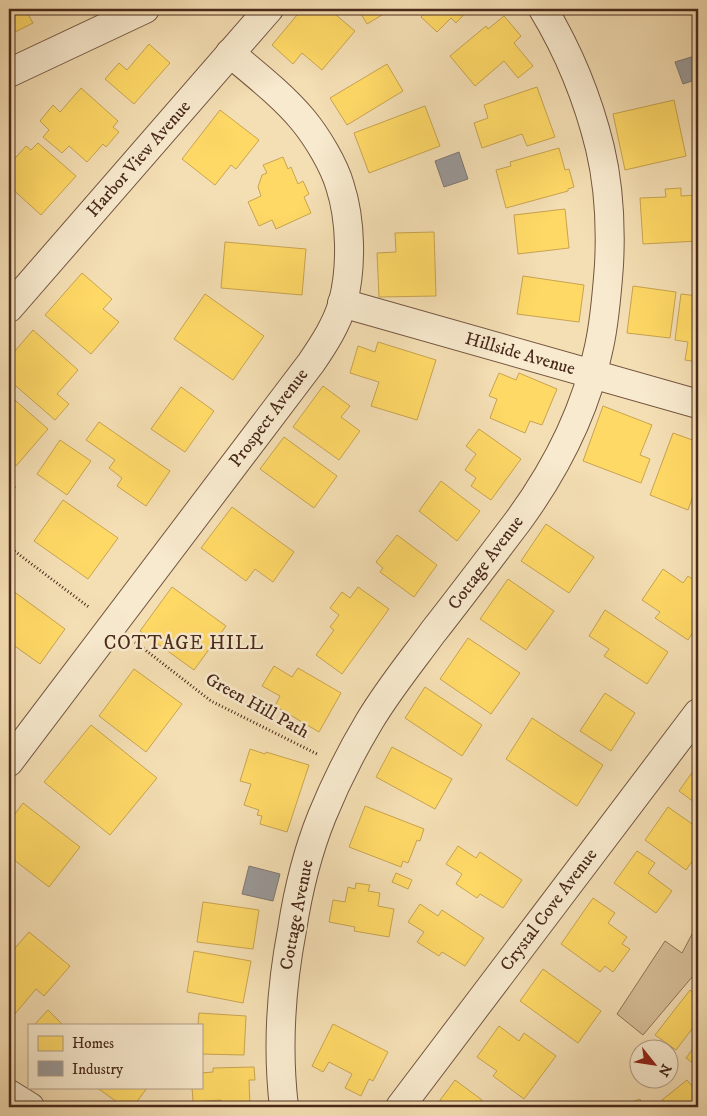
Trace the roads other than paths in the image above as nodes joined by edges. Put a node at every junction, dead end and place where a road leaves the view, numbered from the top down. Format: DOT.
graph roads {
  1 [pos="145,9"];
  2 [pos="269,9"];
  3 [pos="543,9"];
  4 [pos="230,53"];
  5 [pos="9,73"];
  6 [pos="342,303"];
  7 [pos="9,308"];
  8 [pos="592,374"];
  9 [pos="698,404"];
  10 [pos="698,712"];
  11 [pos="9,762"];
  12 [pos="9,1094"];
  13 [pos="30,1107"];
  14 [pos="284,1107"];
  15 [pos="400,1107"];
  1 -- 5 [label="street"];
  2 -- 4 [label="street, Harbor View Avenue"];
  3 -- 8 [label="street, Cottage Avenue"];
  4 -- 6 [label="street, Prospect Avenue"];
  4 -- 7 [label="street, Harbor View Avenue"];
  6 -- 8 [label="street, Hillside Avenue"];
  6 -- 11 [label="street, Prospect Avenue"];
  8 -- 9 [label="street, Hillside Avenue"];
  8 -- 14 [label="street, Cottage Avenue"];
  10 -- 15 [label="street, Crystal Cove Avenue"];
  12 -- 13 [label="street"];
}
